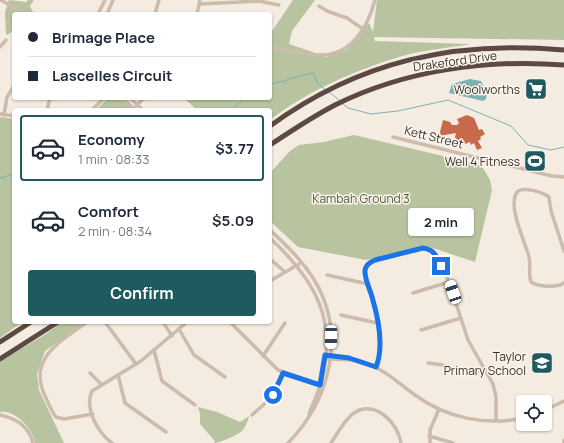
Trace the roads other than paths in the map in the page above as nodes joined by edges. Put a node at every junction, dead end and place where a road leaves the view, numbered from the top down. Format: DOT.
graph roads {
  1 [pos="1,0"];
  2 [pos="105,0"];
  3 [pos="113,0"];
  4 [pos="159,0"];
  5 [pos="375,0"];
  6 [pos="199,2"];
  7 [pos="279,5"];
  8 [pos="319,6"];
  9 [pos="20,12"];
  10 [pos="99,12"];
  11 [pos="108,12"];
  12 [pos="156,12"];
  13 [pos="197,12"];
  14 [pos="363,29"];
  15 [pos="6,40"];
  16 [pos="0,47"];
  17 [pos="272,47"];
  18 [pos="564,50"];
  19 [pos="564,65"];
  20 [pos="12,89"];
  21 [pos="102,100"];
  22 [pos="125,100"];
  23 [pos="132,100"];
  24 [pos="142,100"];
  25 [pos="137,104"];
  26 [pos="94,108"];
  27 [pos="134,108"];
  28 [pos="135,108"];
  29 [pos="141,108"];
  30 [pos="2,115"];
  31 [pos="12,116"];
  32 [pos="272,125"];
  33 [pos="393,137"];
  34 [pos="272,144"];
  35 [pos="564,177"];
  36 [pos="272,232"];
  37 [pos="272,240"];
  38 [pos="563,242"];
  39 [pos="564,251"];
  40 [pos="272,261"];
  41 [pos="302,262"];
  42 [pos="297,265"];
  43 [pos="285,272"];
  44 [pos="327,275"];
  45 [pos="272,280"];
  46 [pos="449,282"];
  47 [pos="564,283"];
  48 [pos="368,284"];
  49 [pos="413,293"];
  50 [pos="341,315"];
  51 [pos="461,318"];
  52 [pos="285,323"];
  53 [pos="377,323"];
  54 [pos="28,324"];
  55 [pos="55,324"];
  56 [pos="84,324"];
  57 [pos="106,324"];
  58 [pos="165,324"];
  59 [pos="185,324"];
  60 [pos="234,326"];
  61 [pos="179,329"];
  62 [pos="421,330"];
  63 [pos="172,336"];
  64 [pos="0,342"];
  65 [pos="331,348"];
  66 [pos="154,350"];
  67 [pos="264,356"];
  68 [pos="325,357"];
  69 [pos="330,357"];
  70 [pos="340,358"];
  71 [pos="0,359"];
  72 [pos="428,363"];
  73 [pos="136,364"];
  74 [pos="329,366"];
  75 [pos="376,367"];
  76 [pos="485,369"];
  77 [pos="90,373"];
  78 [pos="283,373"];
  79 [pos="118,375"];
  80 [pos="225,377"];
  81 [pos="101,384"];
  82 [pos="322,386"];
  83 [pos="564,401"];
  84 [pos="195,405"];
  85 [pos="552,407"];
  86 [pos="439,409"];
  87 [pos="92,414"];
  88 [pos="0,415"];
  89 [pos="252,415"];
  90 [pos="516,418"];
  91 [pos="496,421"];
  92 [pos="166,432"];
  93 [pos="429,436"];
  94 [pos="32,443"];
  95 [pos="112,443"];
  96 [pos="288,443"];
  97 [pos="331,443"];
  98 [pos="401,443"];
  99 [pos="430,443"];
  100 [pos="453,443"];
  1 -- 9 [label="street"];
  2 -- 10 [label="street"];
  3 -- 11 [label="street"];
  4 -- 12 [label="street"];
  5 -- 14 [label="street"];
  6 -- 7 [label="street"];
  6 -- 13 [label="street"];
  8 -- 14 [label="street"];
  14 -- 17 [label="street"];
  15 -- 16 [label="street"];
  18 -- 32 [label="highway, Drakeford Drive"];
  19 -- 34 [label="highway, Drakeford Drive"];
  20 -- 30 [label="street"];
  21 -- 26 [label="street"];
  22 -- 27 [label="street"];
  23 -- 25 [label="street"];
  24 -- 25 [label="street"];
  25 -- 28 [label="street"];
  25 -- 29 [label="street"];
  30 -- 31 [label="street"];
  33 -- 35 [label="street, Kett Street"];
  36 -- 41 [label="street"];
  37 -- 42 [label="street"];
  38 -- 39 [label="street"];
  38 -- 47 [label="street"];
  40 -- 43 [label="street"];
  41 -- 42 [label="street"];
  41 -- 65 [label="street"];
  42 -- 43 [label="street"];
  42 -- 68 [label="street"];
  43 -- 45 [label="street"];
  44 -- 48 [label="street"];
  46 -- 48 [label="street"];
  46 -- 49 [label="street"];
  46 -- 51 [label="street"];
  48 -- 53 [label="street"];
  50 -- 53 [label="street"];
  51 -- 62 [label="street"];
  51 -- 76 [label="street"];
  52 -- 67 [label="street"];
  53 -- 75 [label="street"];
  54 -- 64 [label="highway"];
  55 -- 71 [label="highway"];
  56 -- 87 [label="street"];
  57 -- 73 [label="street"];
  58 -- 63 [label="street"];
  59 -- 61 [label="street"];
  60 -- 67 [label="street"];
  61 -- 63 [label="street"];
  61 -- 80 [label="street"];
  63 -- 66 [label="street"];
  65 -- 69 [label="street"];
  65 -- 70 [label="street"];
  66 -- 73 [label="street"];
  66 -- 84 [label="street"];
  67 -- 78 [label="street"];
  68 -- 69 [label="street"];
  68 -- 82 [label="street"];
  69 -- 70 [label="street"];
  69 -- 74 [label="street"];
  70 -- 74 [label="street"];
  70 -- 75 [label="street"];
  72 -- 76 [label="street"];
  73 -- 79 [label="street"];
  74 -- 82 [label="street"];
  75 -- 86 [label="street"];
  76 -- 91 [label="street"];
  77 -- 81 [label="street"];
  78 -- 82 [label="street"];
  78 -- 89 [label="street"];
  79 -- 81 [label="street"];
  79 -- 92 [label="street"];
  81 -- 87 [label="street"];
  82 -- 96 [label="street"];
  83 -- 85 [label="street"];
  86 -- 91 [label="street"];
  86 -- 93 [label="street"];
  87 -- 95 [label="street"];
  88 -- 94 [label="street"];
  90 -- 91 [label="street"];
  93 -- 99 [label="street"];
  93 -- 100 [label="street"];
  97 -- 98 [label="street"];
}
